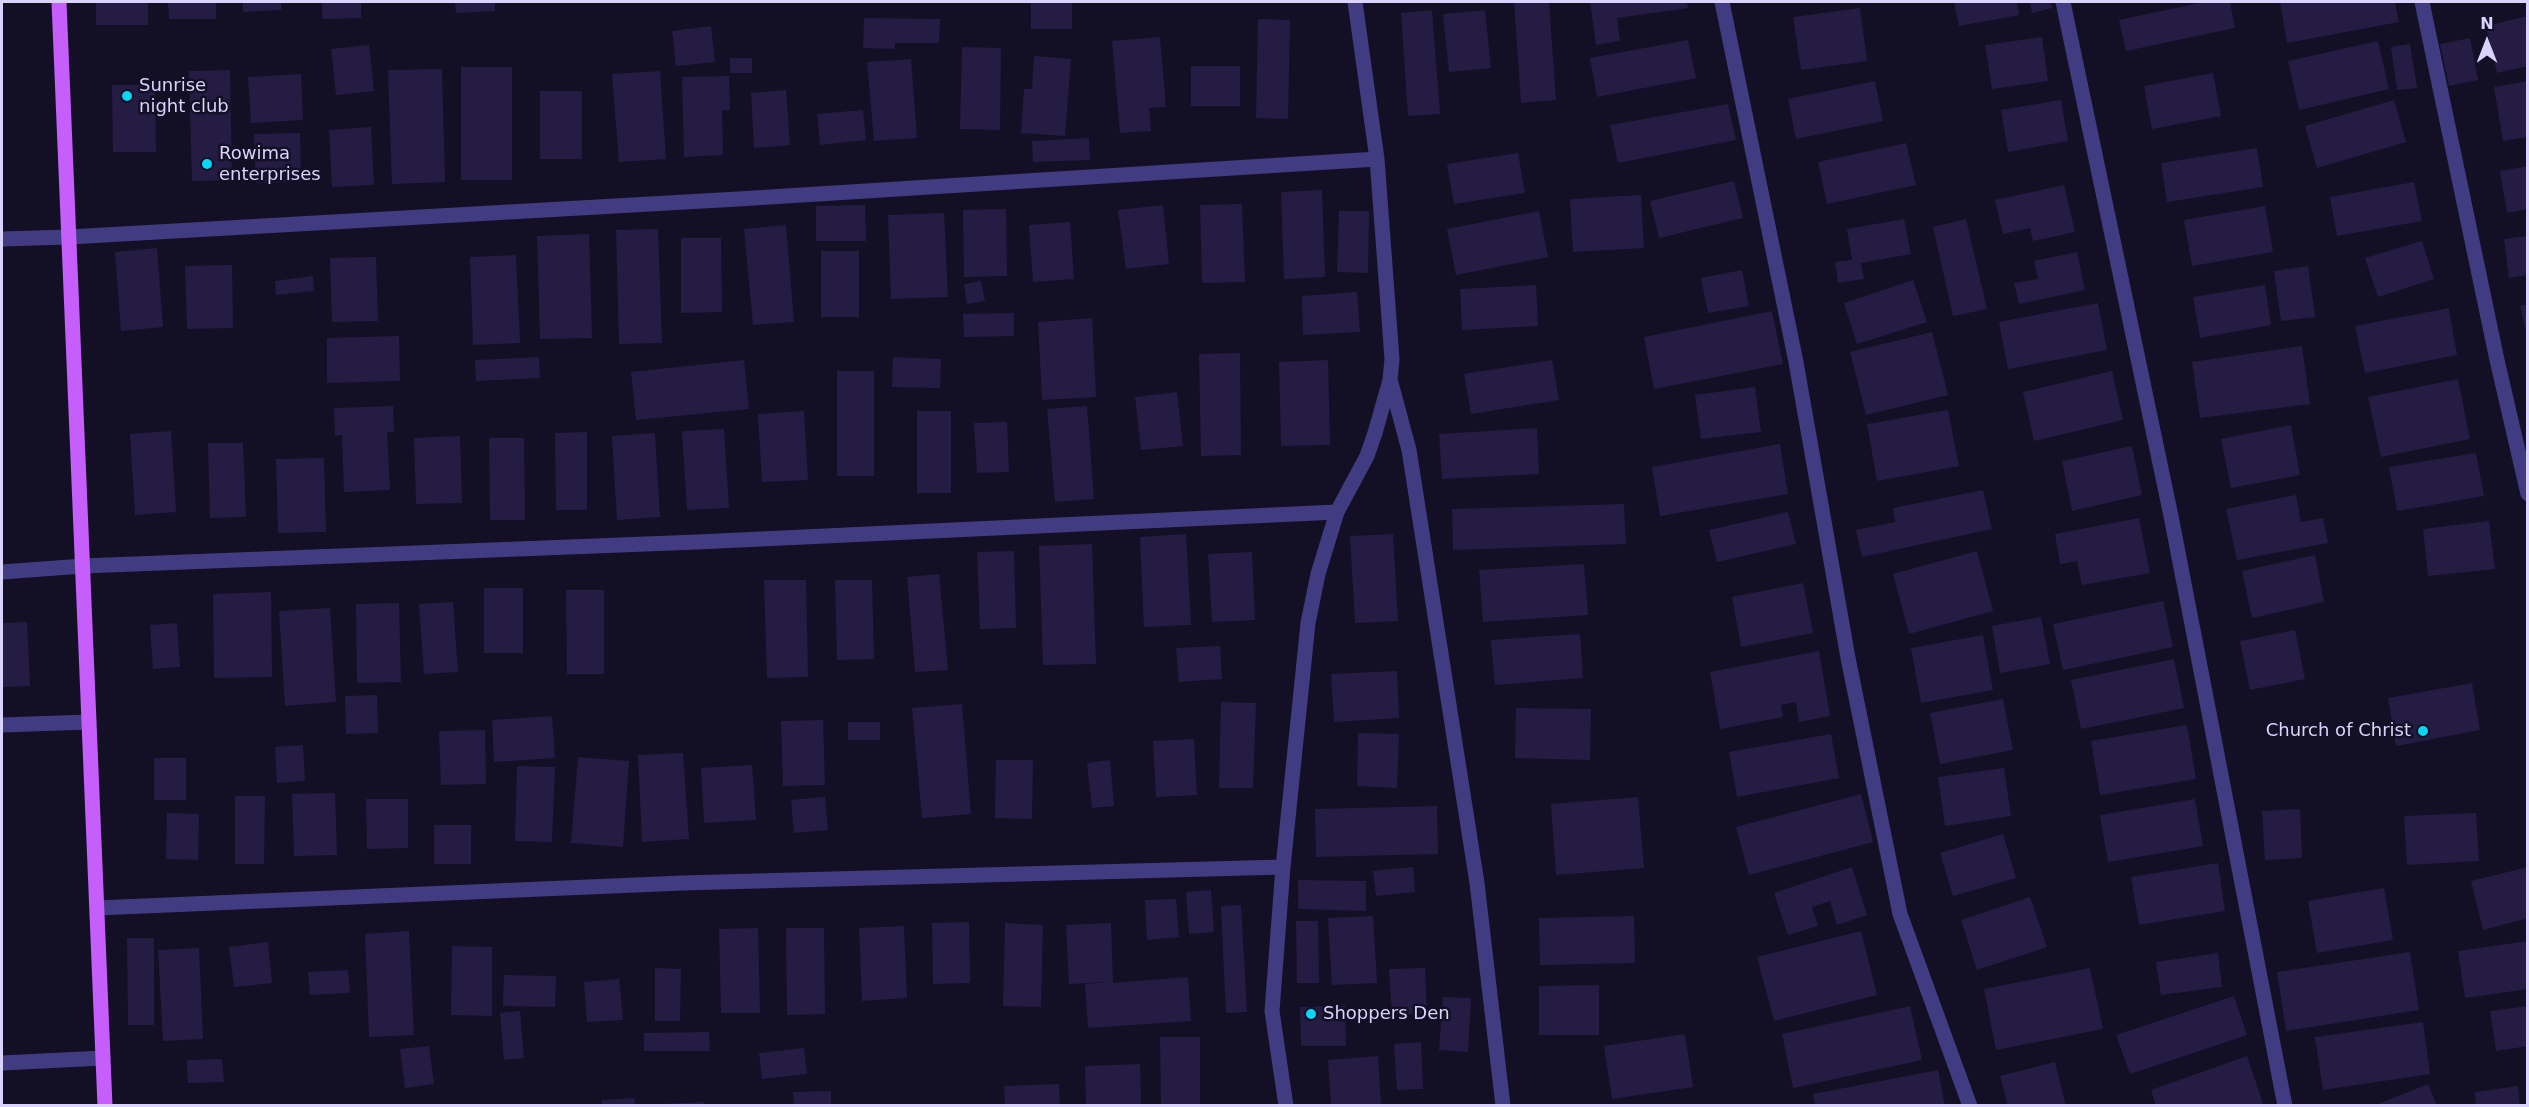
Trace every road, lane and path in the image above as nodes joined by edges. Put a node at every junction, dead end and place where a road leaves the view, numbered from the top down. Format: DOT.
graph roads {
  1 [pos="59,2"];
  2 [pos="1355,2"];
  3 [pos="1722,2"];
  4 [pos="2063,2"];
  5 [pos="2422,2"];
  6 [pos="1377,159"];
  7 [pos="69,237"];
  8 [pos="2,239"];
  9 [pos="1390,380"];
  10 [pos="2528,494"];
  11 [pos="1337,512"];
  12 [pos="83,566"];
  13 [pos="2,572"];
  14 [pos="89,722"];
  15 [pos="2,725"];
  16 [pos="1283,867"];
  17 [pos="97,908"];
  18 [pos="103,1058"];
  19 [pos="2,1063"];
  20 [pos="105,1106"];
  21 [pos="1286,1106"];
  22 [pos="1503,1106"];
  23 [pos="1970,1106"];
  24 [pos="2285,1106"];
  1 -- 7 [label="main road"];
  2 -- 6 [label="street"];
  3 -- 23 [label="street"];
  4 -- 24 [label="street"];
  5 -- 10 [label="street"];
  6 -- 7 [label="street"];
  6 -- 9 [label="street"];
  7 -- 8 [label="street"];
  7 -- 12 [label="main road"];
  9 -- 11 [label="street"];
  9 -- 22 [label="street"];
  11 -- 12 [label="street"];
  11 -- 16 [label="street"];
  12 -- 13 [label="street"];
  12 -- 14 [label="main road"];
  14 -- 15 [label="street"];
  14 -- 17 [label="main road"];
  16 -- 17 [label="street"];
  16 -- 21 [label="street"];
  17 -- 18 [label="main road"];
  18 -- 19 [label="street"];
  18 -- 20 [label="main road"];
}
